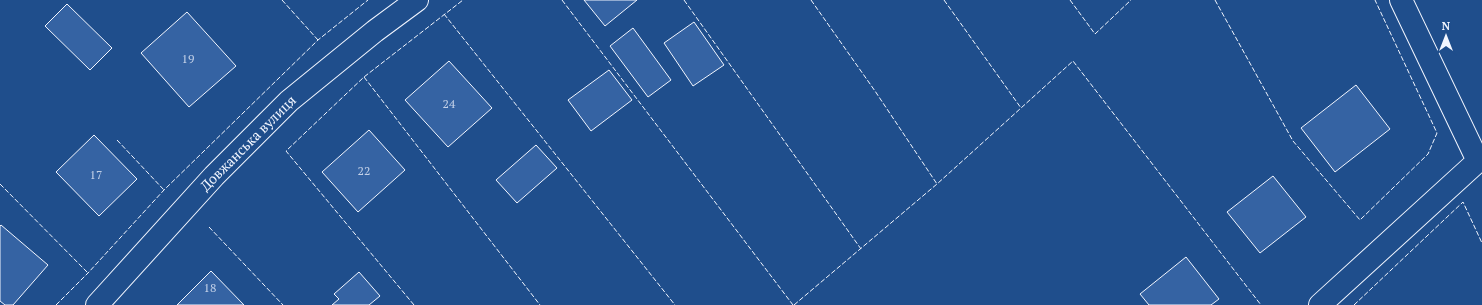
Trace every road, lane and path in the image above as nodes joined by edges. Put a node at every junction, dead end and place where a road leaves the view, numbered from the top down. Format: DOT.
graph roads {
  1 [pos="417,0"];
  2 [pos="1401,0"];
  3 [pos="1480,165"];
  4 [pos="97,305"];
  5 [pos="1320,305"];
  1 -- 4 [label="street, Довжанська вулиця"];
  2 -- 3 [label="street"];
  3 -- 5 [label="street"];
}
